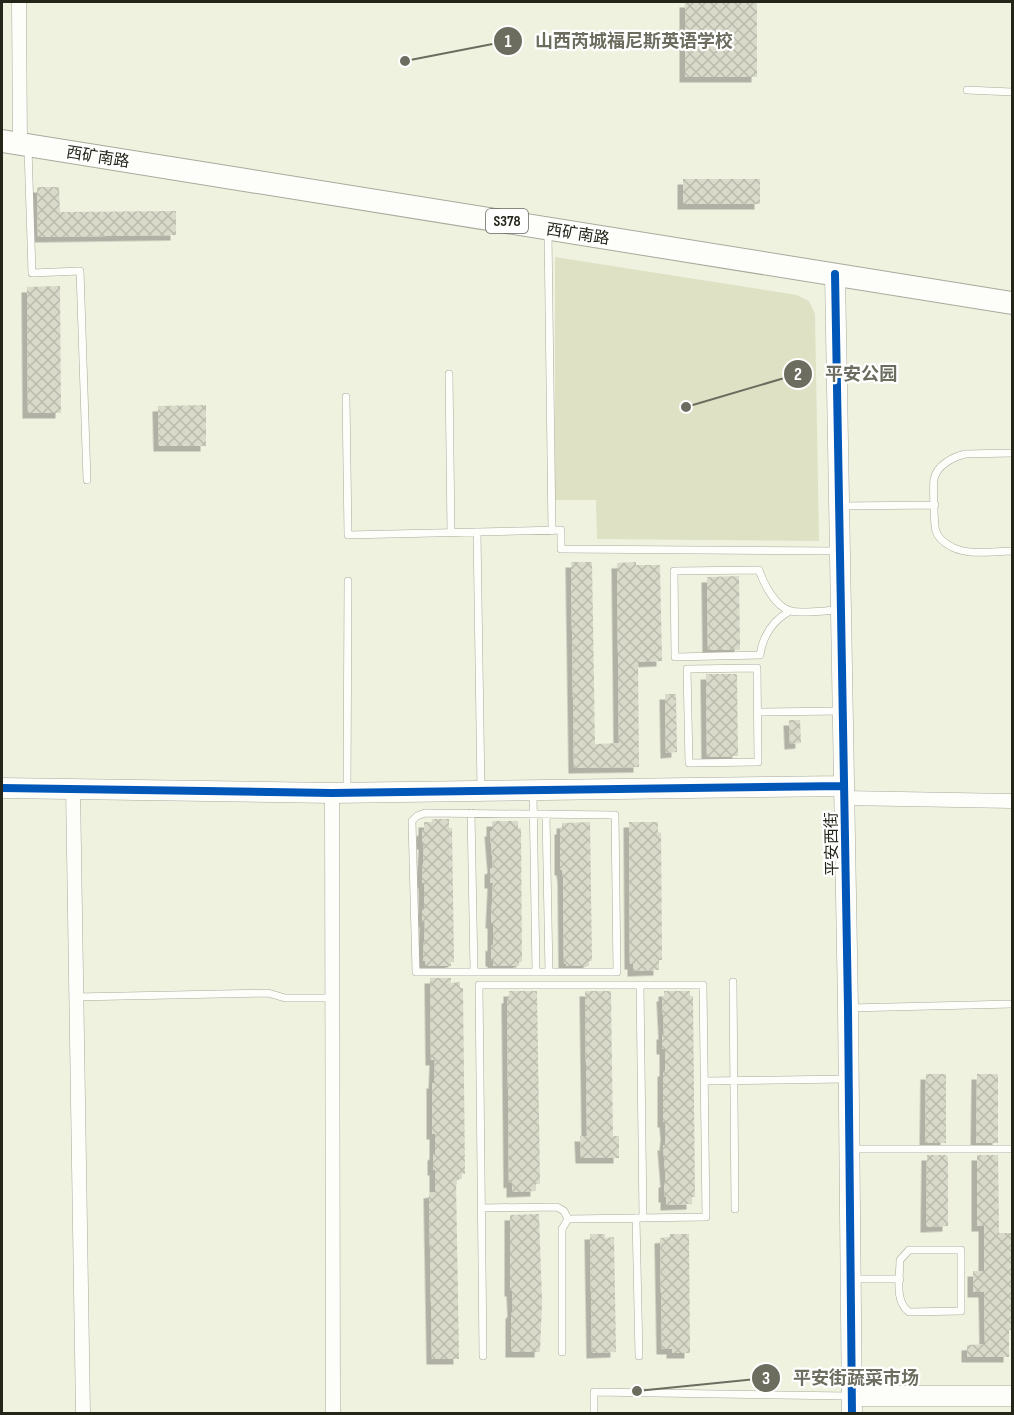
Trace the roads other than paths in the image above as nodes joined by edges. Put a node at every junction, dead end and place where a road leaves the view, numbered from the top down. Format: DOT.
graph roads {
  1 [pos="19,2"];
  2 [pos="967,90"];
  3 [pos="1012,92"];
  4 [pos="16,144"];
  5 [pos="548,228"];
  6 [pos="835,274"];
  7 [pos="1012,303"];
  8 [pos="449,374"];
  9 [pos="346,397"];
  10 [pos="1012,453"];
  11 [pos="87,480"];
  12 [pos="935,505"];
  13 [pos="839,506"];
  14 [pos="552,531"];
  15 [pos="477,532"];
  16 [pos="451,533"];
  17 [pos="840,550"];
  18 [pos="1012,551"];
  19 [pos="348,580"];
  20 [pos="841,610"];
  21 [pos="790,611"];
  22 [pos="842,711"];
  23 [pos="758,712"];
  24 [pos="2,788"];
  25 [pos="73,788"];
  26 [pos="533,790"];
  27 [pos="481,791"];
  28 [pos="844,792"];
  29 [pos="340,793"];
  30 [pos="1012,801"];
  31 [pos="471,813"];
  32 [pos="533,814"];
  33 [pos="546,814"];
  34 [pos="474,972"];
  35 [pos="536,972"];
  36 [pos="549,972"];
  37 [pos="733,981"];
  38 [pos="640,985"];
  39 [pos="76,997"];
  40 [pos="332,998"];
  41 [pos="1012,1004"];
  42 [pos="848,1008"];
  43 [pos="848,1079"];
  44 [pos="734,1080"];
  45 [pos="704,1081"];
  46 [pos="849,1149"];
  47 [pos="1012,1149"];
  48 [pos="481,1208"];
  49 [pos="735,1209"];
  50 [pos="640,1218"];
  51 [pos="568,1219"];
  52 [pos="850,1279"];
  53 [pos="900,1279"];
  54 [pos="562,1352"];
  55 [pos="483,1356"];
  56 [pos="639,1356"];
  57 [pos="1012,1396"];
  58 [pos="852,1405"];
  59 [pos="83,1413"];
  60 [pos="333,1413"];
  61 [pos="594,1413"];
  1 -- 4 [label="street"];
  2 -- 3 [label="lane"];
  4 -- 5 [label="main road, 西矿南路 / S378"];
  4 -- 11 [label="lane"];
  5 -- 6 [label="main road, 西矿南路 / S378"];
  5 -- 14 [label="lane"];
  6 -- 7 [label="main road, 西矿南路 / S378"];
  6 -- 13 [label="street, 平安西街"];
  8 -- 16 [label="lane"];
  9 -- 16 [label="lane"];
  10 -- 12 [label="lane"];
  12 -- 13 [label="lane"];
  12 -- 18 [label="lane"];
  13 -- 17 [label="street, 平安西街"];
  14 -- 15 [label="lane"];
  14 -- 17 [label="lane"];
  15 -- 16 [label="lane"];
  15 -- 27 [label="lane"];
  17 -- 20 [label="street, 平安西街"];
  19 -- 29 [label="lane"];
  20 -- 21 [label="lane"];
  20 -- 22 [label="street, 平安西街"];
  21 -- 21 [label="lane"];
  22 -- 23 [label="lane"];
  22 -- 28 [label="street, 平安西街"];
  23 -- 23 [label="lane"];
  24 -- 25 [label="street"];
  25 -- 29 [label="street"];
  25 -- 39 [label="street"];
  26 -- 27 [label="street"];
  26 -- 28 [label="street"];
  26 -- 32 [label="lane"];
  27 -- 29 [label="street"];
  28 -- 30 [label="street"];
  28 -- 42 [label="street, 平安西街"];
  29 -- 40 [label="street"];
  31 -- 32 [label="lane"];
  31 -- 34 [label="lane"];
  31 -- 34 [label="lane"];
  32 -- 33 [label="lane"];
  32 -- 35 [label="lane"];
  33 -- 36 [label="lane"];
  33 -- 36 [label="lane"];
  34 -- 35 [label="lane"];
  35 -- 36 [label="lane"];
  37 -- 44 [label="lane"];
  38 -- 45 [label="lane"];
  38 -- 48 [label="lane"];
  38 -- 50 [label="lane"];
  39 -- 40 [label="lane"];
  39 -- 59 [label="street"];
  40 -- 60 [label="street"];
  41 -- 42 [label="lane"];
  42 -- 43 [label="street, 平安西街"];
  43 -- 44 [label="lane"];
  43 -- 46 [label="street, 平安西街"];
  44 -- 45 [label="lane"];
  44 -- 49 [label="lane"];
  45 -- 50 [label="lane"];
  46 -- 47 [label="lane"];
  46 -- 52 [label="street, 平安西街"];
  48 -- 51 [label="lane"];
  48 -- 55 [label="lane"];
  50 -- 51 [label="lane"];
  50 -- 56 [label="lane"];
  51 -- 54 [label="lane"];
  52 -- 53 [label="lane"];
  52 -- 58 [label="street, 平安西街"];
  53 -- 53 [label="lane"];
  57 -- 58 [label="street"];
  58 -- 61 [label="lane"];
}
